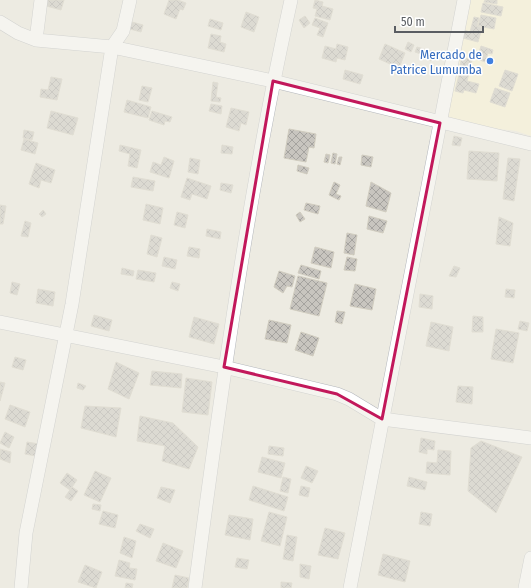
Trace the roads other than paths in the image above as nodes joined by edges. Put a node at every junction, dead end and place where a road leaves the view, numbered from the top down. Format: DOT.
graph roads {
  1 [pos="41,0"];
  2 [pos="130,0"];
  3 [pos="291,0"];
  4 [pos="464,0"];
  5 [pos="0,22"];
  6 [pos="36,40"];
  7 [pos="112,47"];
  8 [pos="273,81"];
  9 [pos="440,123"];
  10 [pos="531,144"];
  11 [pos="0,322"];
  12 [pos="65,336"];
  13 [pos="224,367"];
  14 [pos="382,419"];
  15 [pos="531,438"];
  16 [pos="531,558"];
  17 [pos="21,588"];
  18 [pos="195,588"];
  19 [pos="350,588"];
  20 [pos="525,588"];
  1 -- 6 [label="street"];
  2 -- 7 [label="street"];
  3 -- 8 [label="street"];
  4 -- 9 [label="street"];
  5 -- 6 [label="street"];
  6 -- 7 [label="street"];
  7 -- 8 [label="street"];
  7 -- 12 [label="street"];
  8 -- 9 [label="street"];
  8 -- 13 [label="street"];
  9 -- 10 [label="street"];
  9 -- 14 [label="street"];
  11 -- 12 [label="street"];
  12 -- 13 [label="street"];
  12 -- 17 [label="street"];
  13 -- 14 [label="street"];
  13 -- 18 [label="street"];
  14 -- 15 [label="street"];
  14 -- 19 [label="street"];
  16 -- 20 [label="street"];
}
